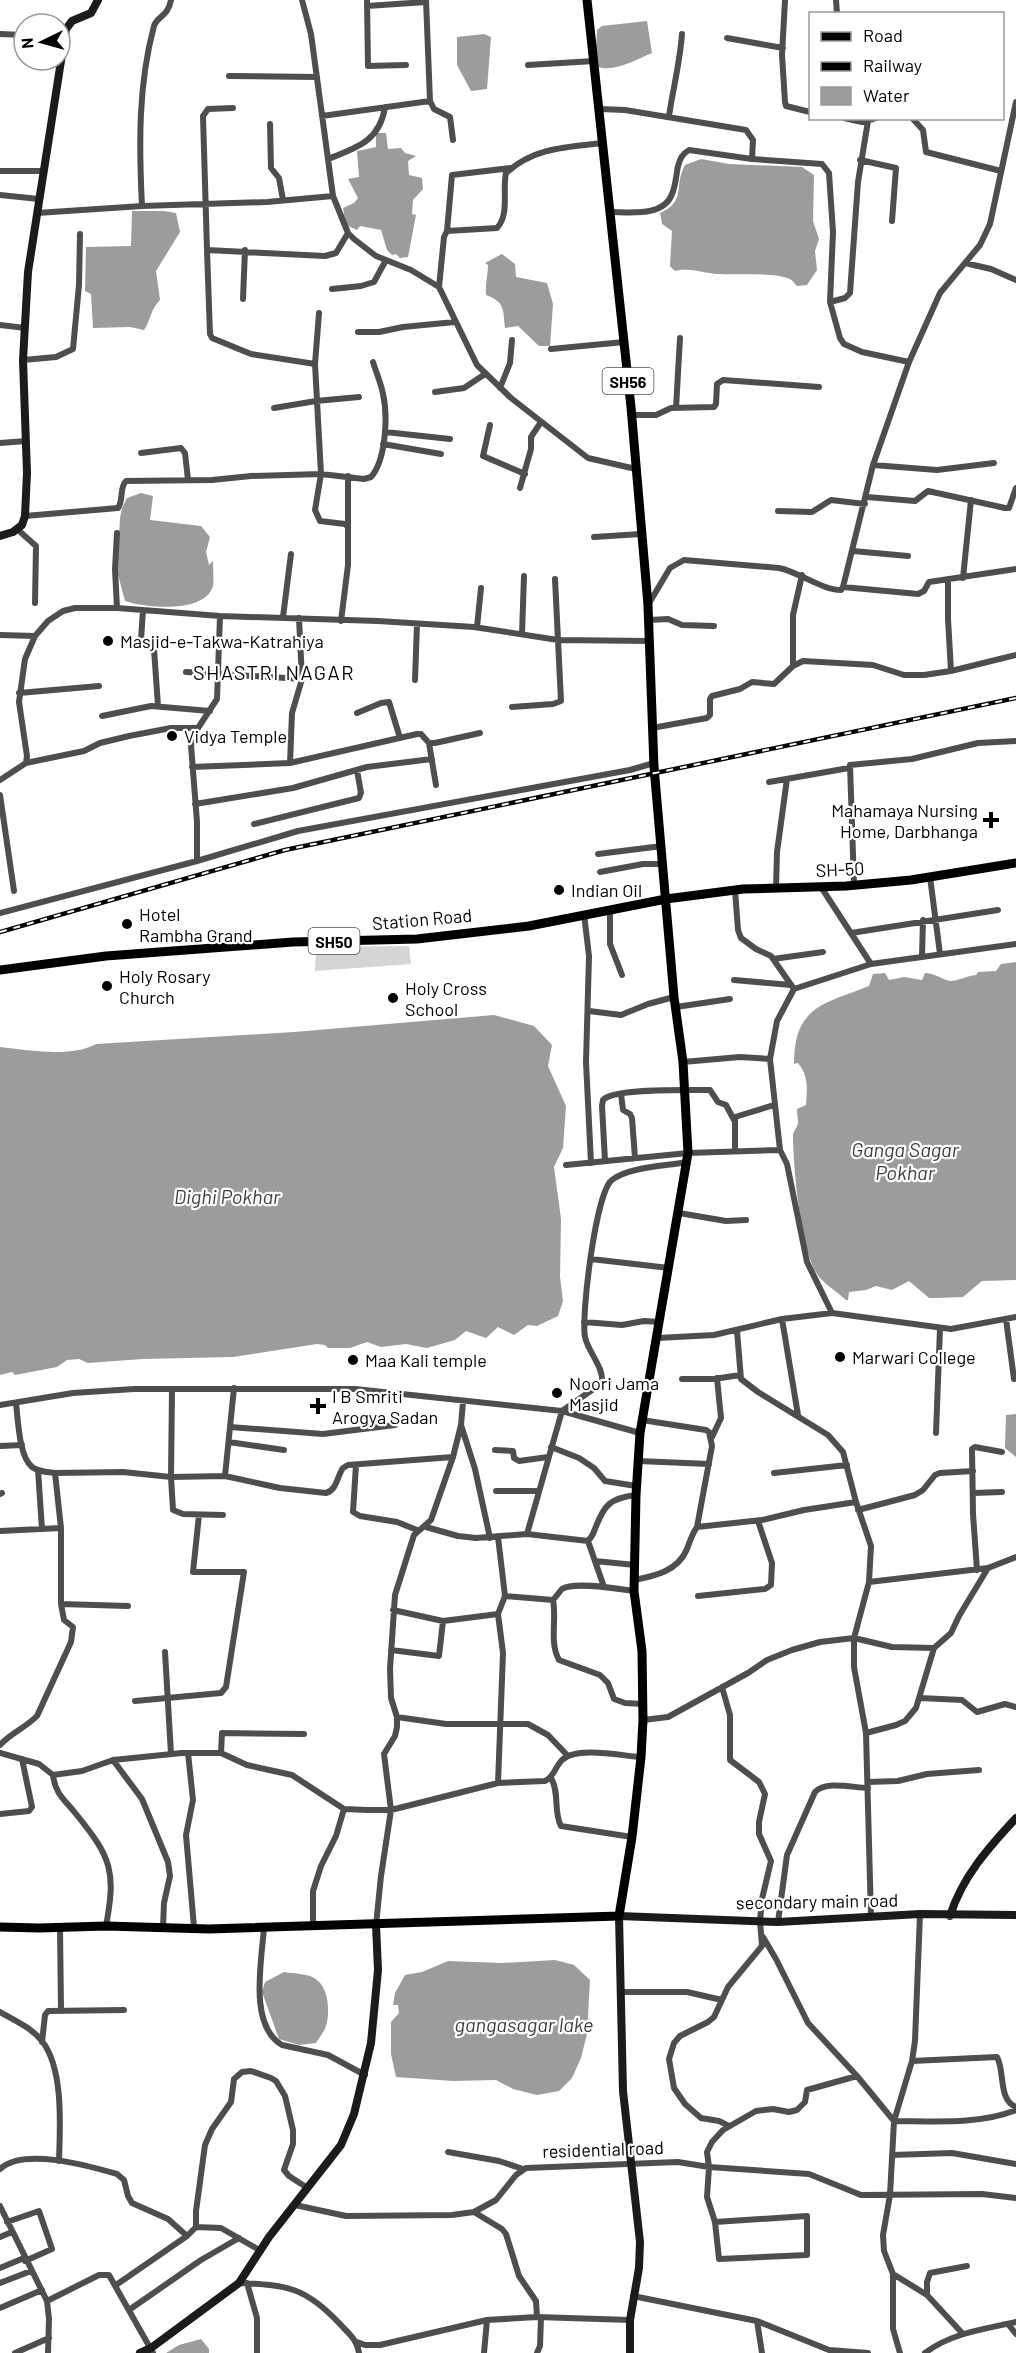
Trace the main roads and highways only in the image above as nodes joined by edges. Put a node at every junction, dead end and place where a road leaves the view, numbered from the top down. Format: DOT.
graph roads {
  1 [pos="587,0"];
  2 [pos="1016,863"];
  3 [pos="666,899"];
  4 [pos="0,970"];
  5 [pos="0,1927"];
  1 -- 3 [label="main road, SH56"];
  2 -- 3 [label="main road, SH-50"];
  3 -- 4 [label="main road, Station Road / SH50"];
  3 -- 5 [label="main road"];
}
